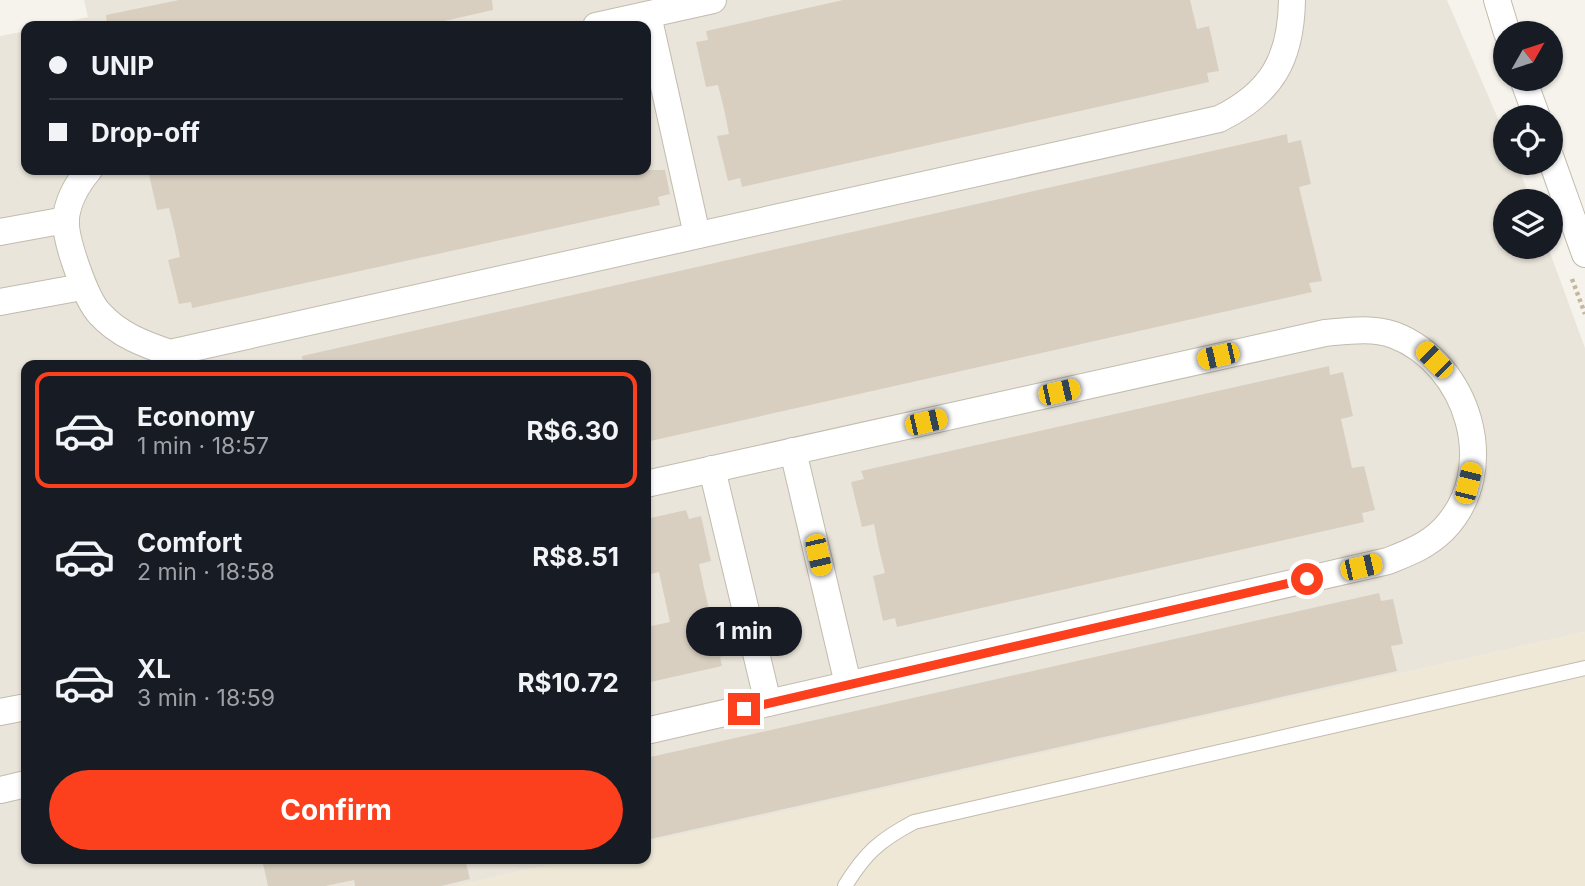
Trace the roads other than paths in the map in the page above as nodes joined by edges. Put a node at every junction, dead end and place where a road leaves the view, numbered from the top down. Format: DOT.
graph roads {
  1 [pos="713,0"];
  2 [pos="1292,0"];
  3 [pos="1497,0"];
  4 [pos="648,15"];
  5 [pos="620,21"];
  6 [pos="649,21"];
  7 [pos="1503,21"];
  8 [pos="651,28"];
  9 [pos="85,175"];
  10 [pos="1557,175"];
  11 [pos="66,220"];
  12 [pos="0,232"];
  13 [pos="697,235"];
  14 [pos="1585,254"];
  15 [pos="82,287"];
  16 [pos="0,302"];
  17 [pos="793,451"];
  18 [pos="712,469"];
  19 [pos="651,483"];
  20 [pos="1585,668"];
  21 [pos="848,684"];
  22 [pos="768,703"];
  23 [pos="21,708"];
  24 [pos="0,712"];
  25 [pos="651,730"];
  26 [pos="21,785"];
  27 [pos="0,790"];
  28 [pos="845,886"];
  1 -- 4 [label="street"];
  2 -- 13 [label="street"];
  3 -- 7 [label="street"];
  4 -- 5 [label="street"];
  4 -- 6 [label="street"];
  8 -- 13 [label="street"];
  9 -- 11 [label="street"];
  10 -- 14 [label="street"];
  11 -- 12 [label="street"];
  11 -- 15 [label="street"];
  13 -- 15 [label="street"];
  15 -- 16 [label="street"];
  17 -- 18 [label="street"];
  17 -- 21 [label="street"];
  17 -- 21 [label="street"];
  18 -- 19 [label="street"];
  18 -- 22 [label="street"];
  20 -- 28 [label="lane"];
  21 -- 22 [label="street"];
  22 -- 25 [label="street"];
  23 -- 24 [label="street"];
  26 -- 27 [label="street"];
}
